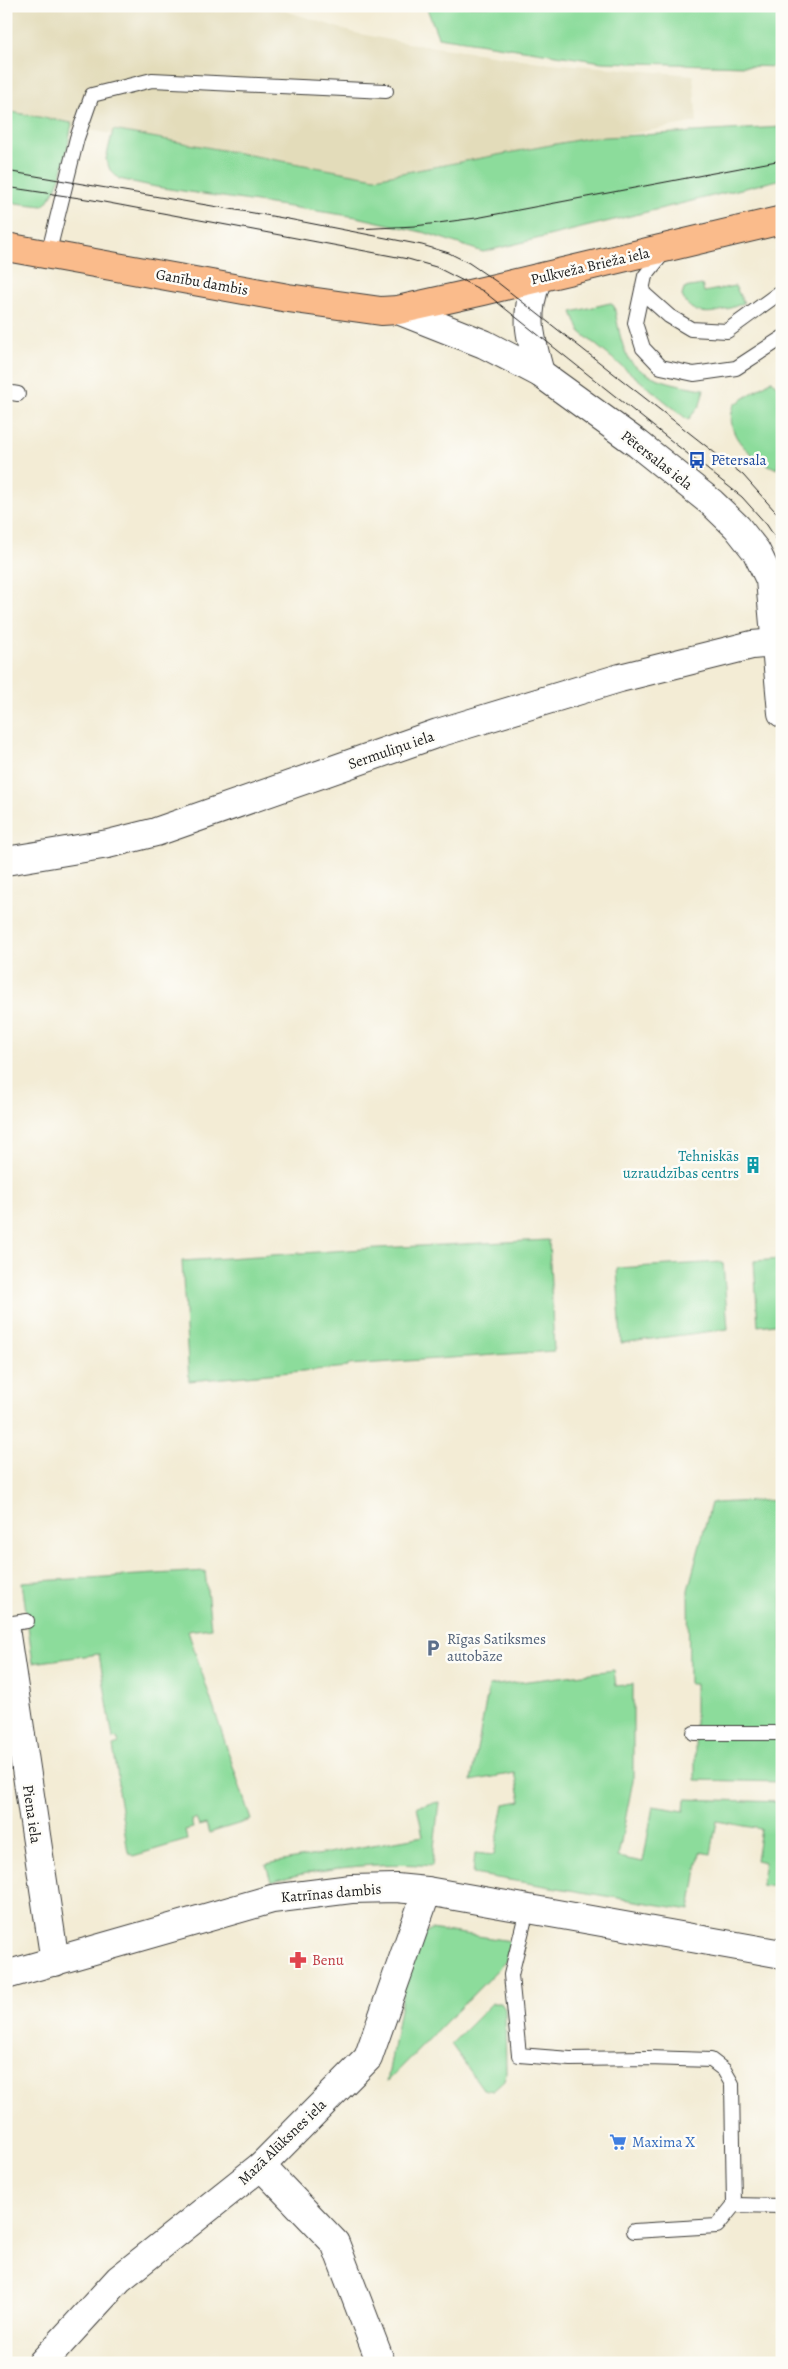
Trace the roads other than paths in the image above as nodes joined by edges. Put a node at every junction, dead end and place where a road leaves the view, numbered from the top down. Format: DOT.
graph roads {
  1 [pos="386,92"];
  2 [pos="782,220"];
  3 [pos="6,247"];
  4 [pos="668,248"];
  5 [pos="48,254"];
  6 [pos="538,278"];
  7 [pos="782,291"];
  8 [pos="642,292"];
  9 [pos="398,310"];
  10 [pos="782,338"];
  11 [pos="540,372"];
  12 [pos="776,579"];
  13 [pos="777,643"];
  14 [pos="782,713"];
  15 [pos="6,861"];
  16 [pos="6,1624"];
  17 [pos="17,1628"];
  18 [pos="8,1666"];
  19 [pos="694,1733"];
  20 [pos="782,1733"];
  21 [pos="427,1891"];
  22 [pos="527,1910"];
  23 [pos="782,1954"];
  24 [pos="54,1962"];
  25 [pos="6,1975"];
  26 [pos="261,2166"];
  27 [pos="734,2205"];
  28 [pos="782,2206"];
  29 [pos="634,2231"];
  30 [pos="42,2363"];
  31 [pos="381,2363"];
  1 -- 5 [label="lane"];
  2 -- 4 [label="main road, Pulkveža Brieža iela"];
  3 -- 5 [label="main road, Ganību dambis"];
  4 -- 6 [label="main road, Pulkveža Brieža iela"];
  4 -- 8 [label="lane"];
  5 -- 9 [label="main road, Ganību dambis"];
  6 -- 9 [label="main road, Pulkveža Brieža iela"];
  6 -- 11 [label="street"];
  7 -- 8 [label="lane"];
  8 -- 10 [label="lane"];
  9 -- 11 [label="street, Pētersalas iela"];
  11 -- 12 [label="street, Pētersalas iela"];
  12 -- 13 [label="street, Pētersalas iela"];
  13 -- 14 [label="street, Pētersalas iela"];
  13 -- 15 [label="street, Sermuliņu iela"];
  16 -- 17 [label="lane"];
  17 -- 18 [label="street, Piena iela"];
  18 -- 24 [label="street, Piena iela"];
  19 -- 20 [label="lane"];
  21 -- 22 [label="street, Katrīnas dambis"];
  21 -- 24 [label="street, Katrīnas dambis"];
  21 -- 26 [label="street, Mazā Alūksnes iela"];
  22 -- 23 [label="street, Katrīnas dambis"];
  22 -- 27 [label="lane"];
  24 -- 25 [label="street, Katrīnas dambis"];
  26 -- 30 [label="street, Mazā Alūksnes iela"];
  26 -- 31 [label="street"];
  27 -- 28 [label="lane"];
  27 -- 29 [label="lane"];
}
